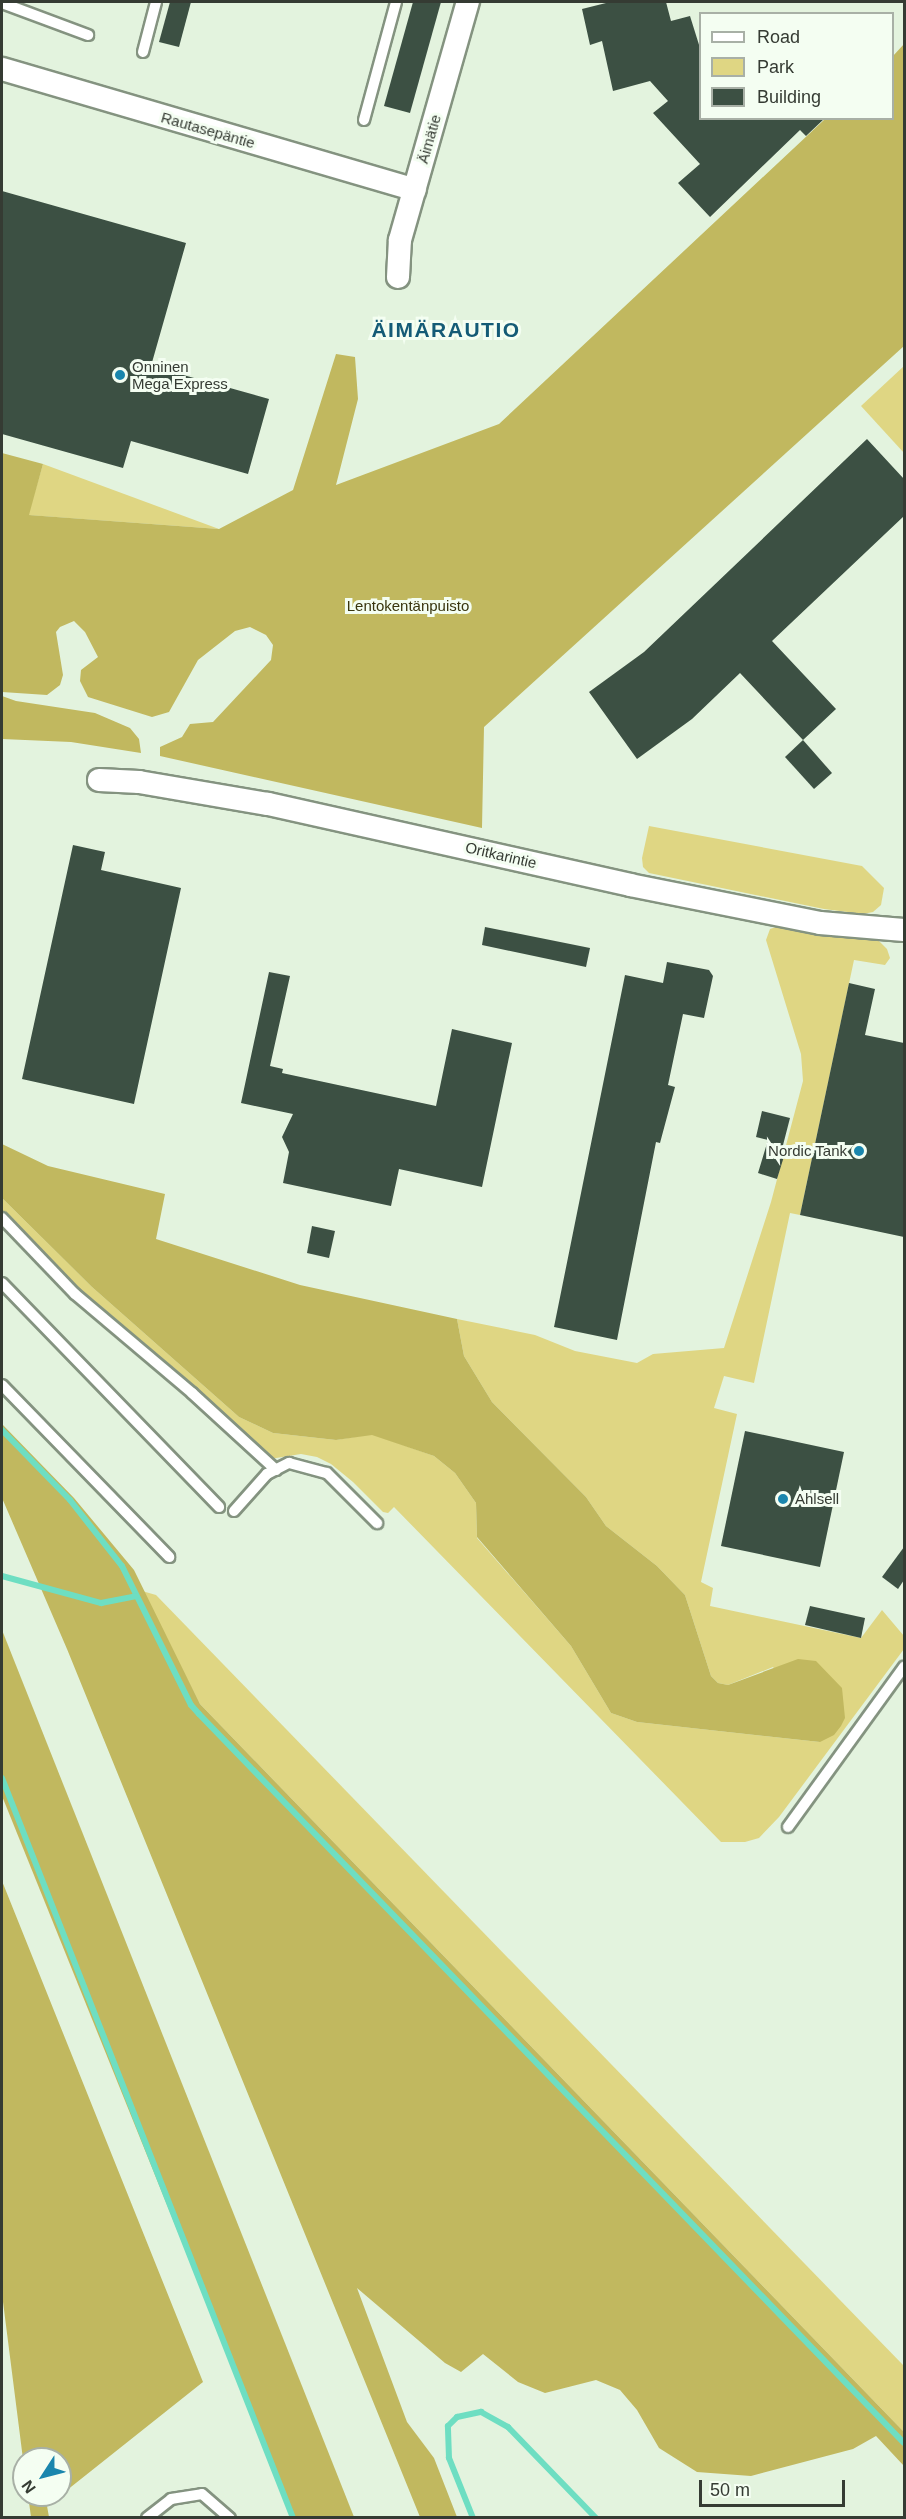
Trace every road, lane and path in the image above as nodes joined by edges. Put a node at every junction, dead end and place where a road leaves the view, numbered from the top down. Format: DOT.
graph roads {
  1 [pos="156,2"];
  2 [pos="396,2"];
  3 [pos="468,2"];
  4 [pos="2,3"];
  5 [pos="88,35"];
  6 [pos="143,52"];
  7 [pos="2,69"];
  8 [pos="364,120"];
  9 [pos="415,190"];
  10 [pos="398,277"];
  11 [pos="99,780"];
  12 [pos="904,930"];
  13 [pos="2,1218"];
  14 [pos="2,1283"];
  15 [pos="2,1385"];
  16 [pos="276,1470"];
  17 [pos="219,1507"];
  18 [pos="234,1511"];
  19 [pos="377,1523"];
  20 [pos="169,1557"];
  21 [pos="904,1667"];
  22 [pos="788,1827"];
  23 [pos="147,2517"];
  24 [pos="230,2517"];
  1 -- 6 [label="lane"];
  2 -- 8 [label="lane"];
  3 -- 9 [label="street, Äimätie"];
  4 -- 5 [label="lane"];
  7 -- 9 [label="street, Rautasepäntie"];
  9 -- 10 [label="street, Äimätie"];
  11 -- 12 [label="street, Oritkarintie"];
  13 -- 16 [label="lane"];
  14 -- 17 [label="lane"];
  15 -- 20 [label="lane"];
  16 -- 18 [label="lane"];
  16 -- 19 [label="lane"];
  21 -- 22 [label="lane"];
  23 -- 24 [label="lane"];
}
